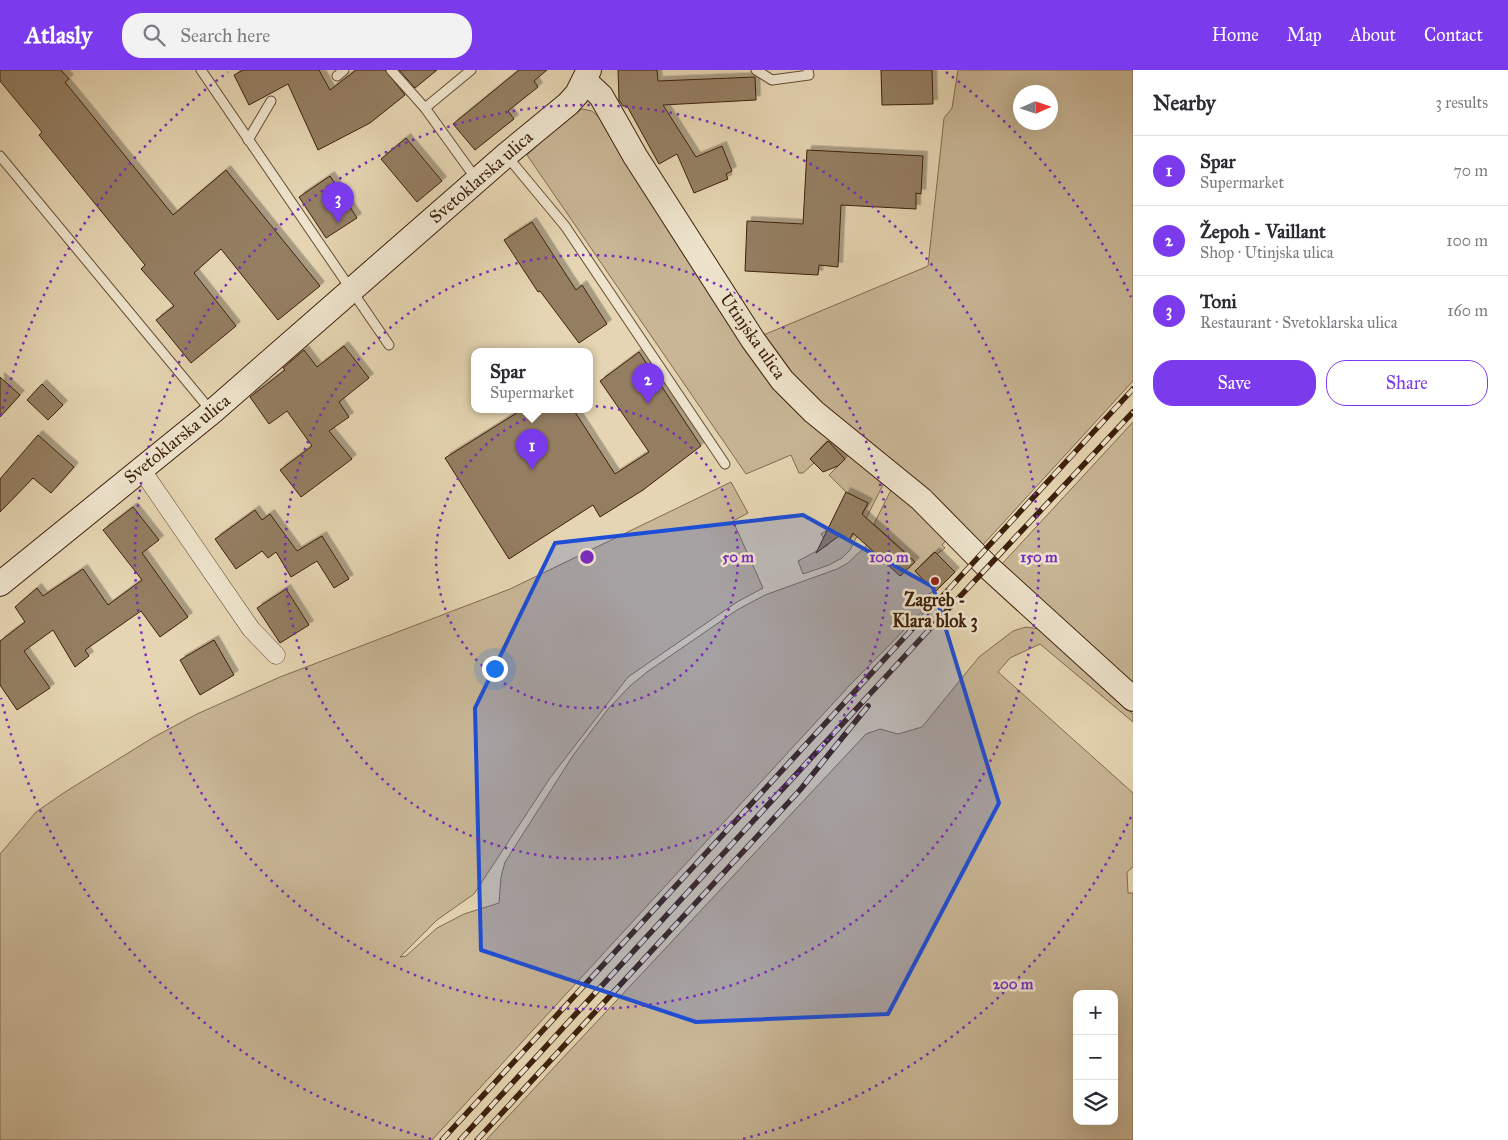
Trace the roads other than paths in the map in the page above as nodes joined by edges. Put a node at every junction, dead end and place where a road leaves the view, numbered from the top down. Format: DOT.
graph roads {
  1 [pos="201,70"];
  2 [pos="391,70"];
  3 [pos="471,70"];
  4 [pos="756,70"];
  5 [pos="808,70"];
  6 [pos="587,76"];
  7 [pos="272,102"];
  8 [pos="425,108"];
  9 [pos="248,140"];
  10 [pos="506,155"];
  11 [pos="0,156"];
  12 [pos="477,180"];
  13 [pos="351,290"];
  14 [pos="389,345"];
  15 [pos="212,412"];
  16 [pos="725,464"];
  17 [pos="141,470"];
  18 [pos="0,584"];
  19 [pos="276,655"];
  20 [pos="1133,699"];
  1 -- 9 [label="lane"];
  2 -- 8 [label="lane"];
  3 -- 8 [label="lane"];
  4 -- 5 [label="lane"];
  6 -- 10 [label="street, Svetoklarska ulica"];
  6 -- 20 [label="street, Utinjska ulica"];
  7 -- 9 [label="lane"];
  8 -- 12 [label="lane"];
  9 -- 13 [label="lane"];
  10 -- 12 [label="street, Svetoklarska ulica"];
  10 -- 16 [label="lane"];
  11 -- 15 [label="lane"];
  12 -- 13 [label="street, Svetoklarska ulica"];
  13 -- 14 [label="lane"];
  13 -- 15 [label="street, Svetoklarska ulica"];
  15 -- 17 [label="street, Svetoklarska ulica"];
  17 -- 18 [label="street, Svetoklarska ulica"];
  17 -- 19 [label="street"];
}
